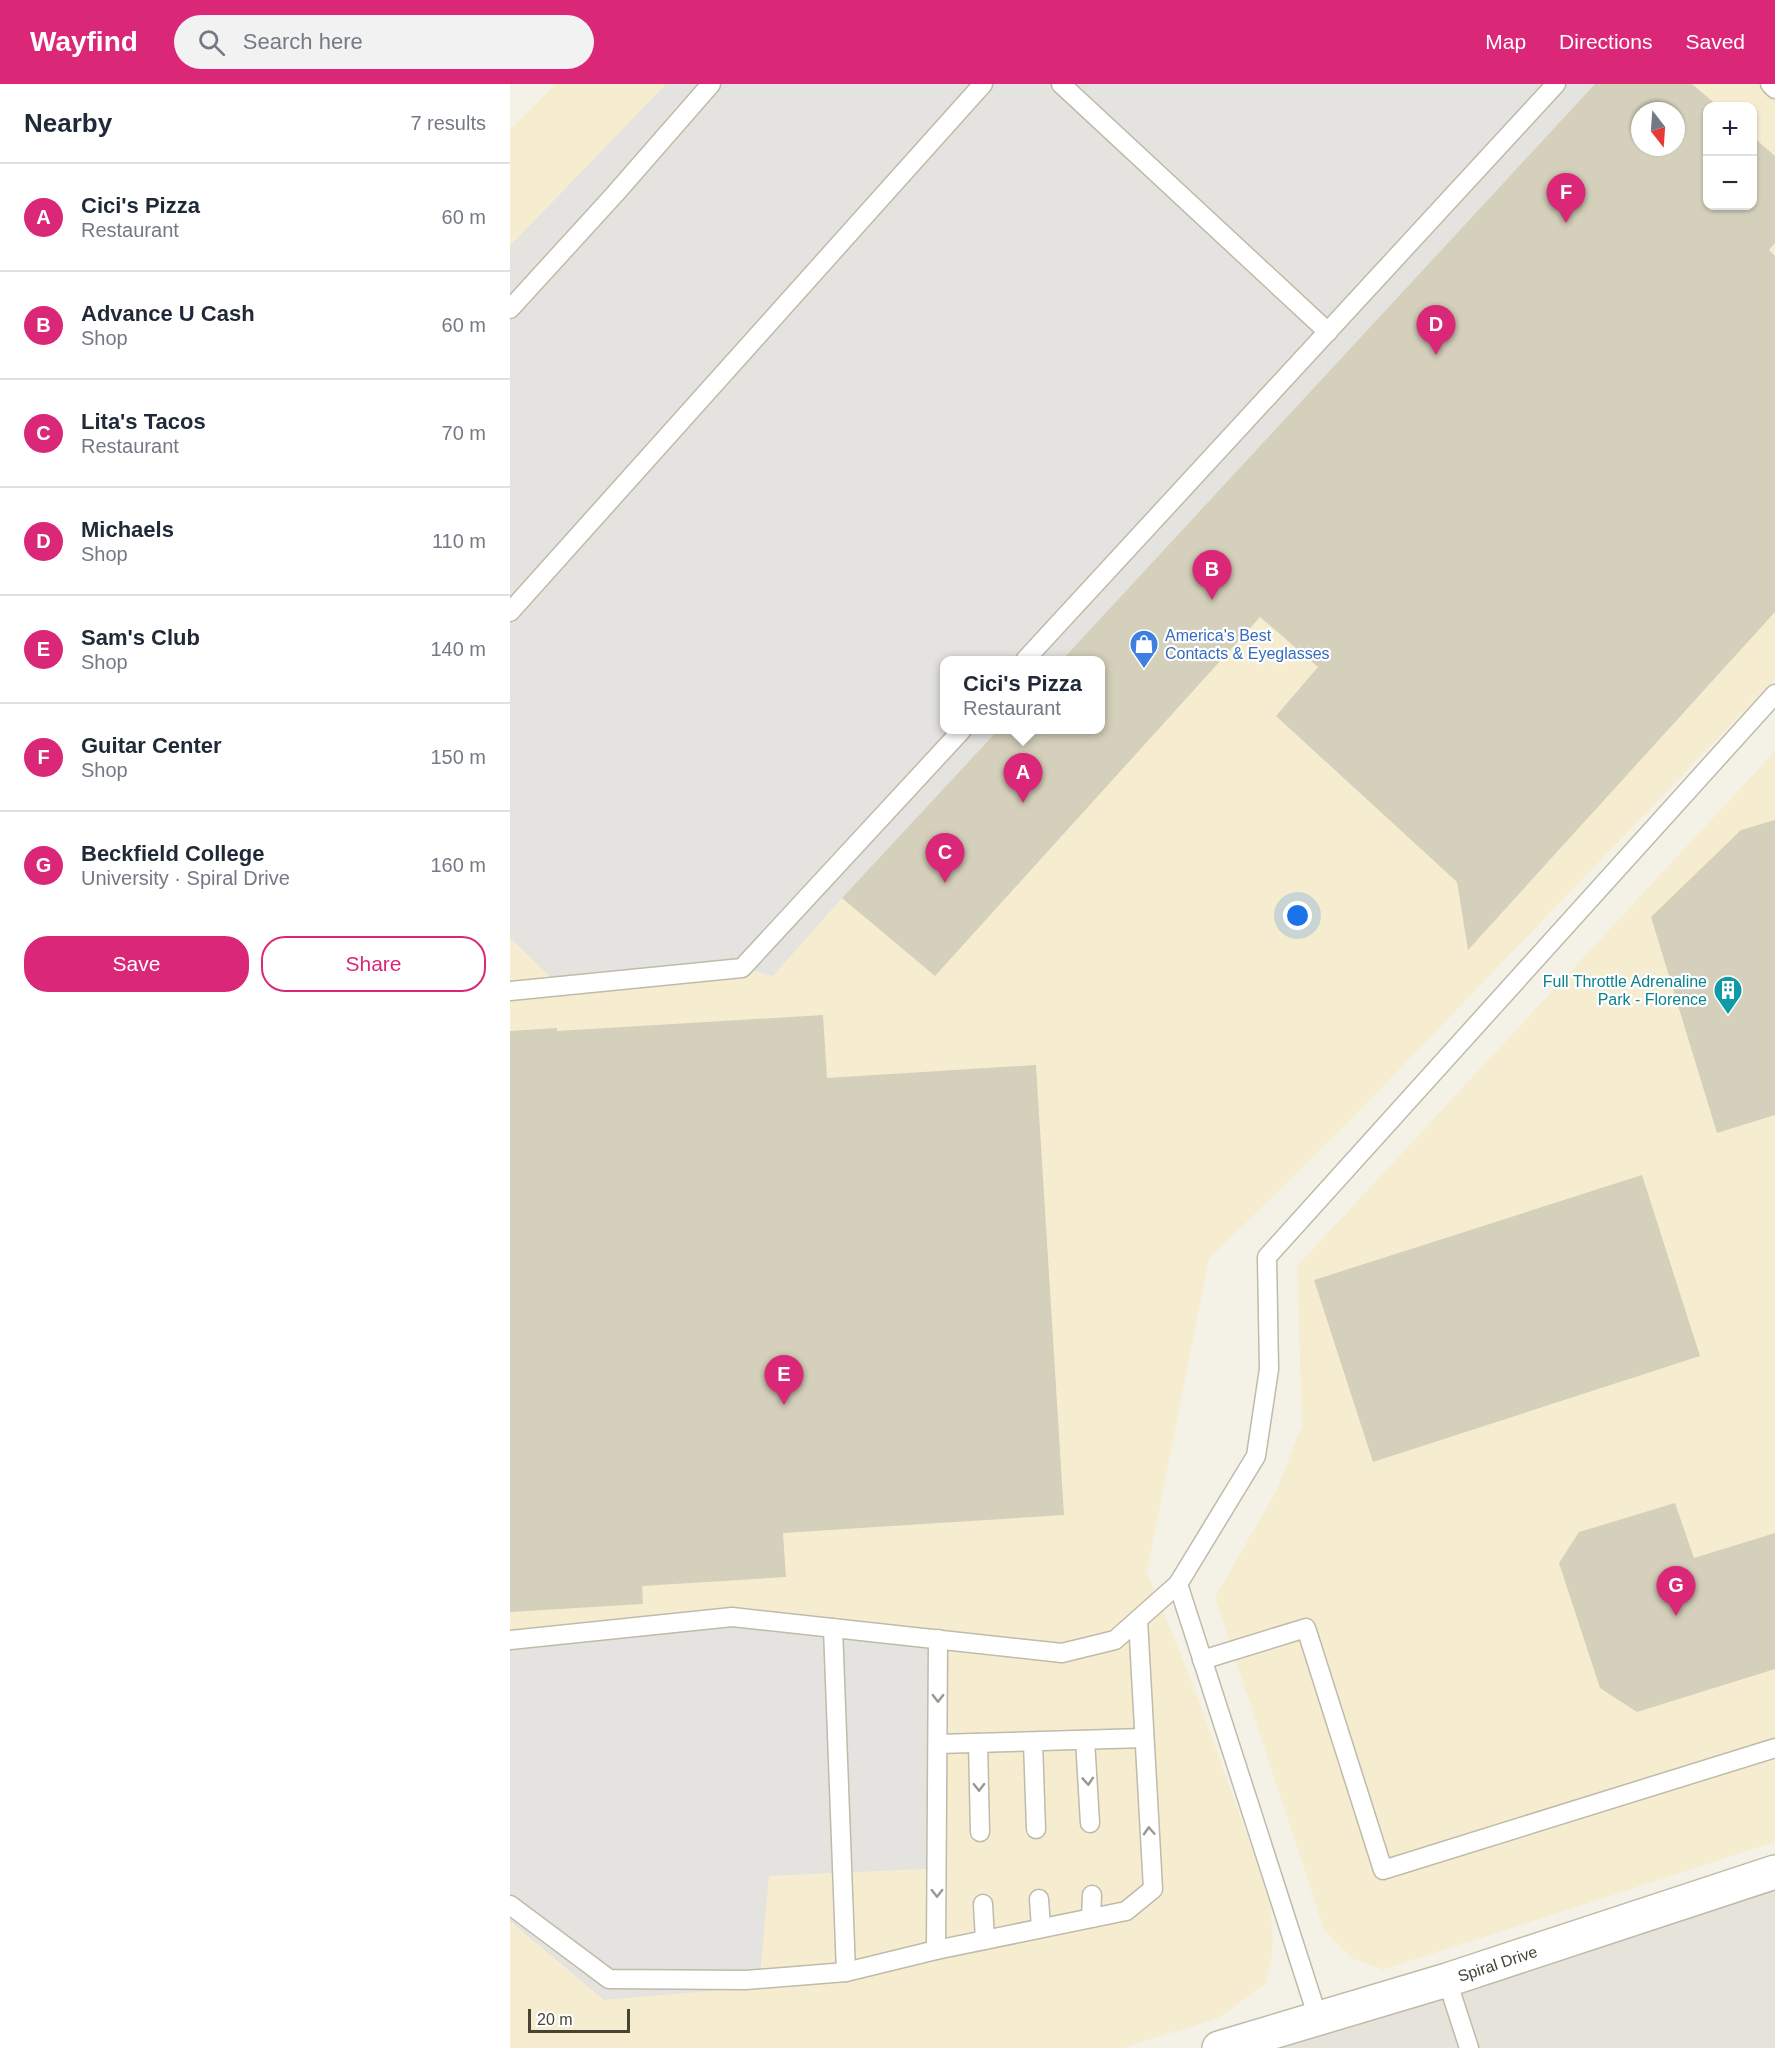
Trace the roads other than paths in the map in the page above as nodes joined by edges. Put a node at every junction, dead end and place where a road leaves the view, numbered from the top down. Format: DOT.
graph roads {
  1 [pos="711,84"];
  2 [pos="983,84"];
  3 [pos="1061,84"];
  4 [pos="1556,84"];
  5 [pos="1770,84"];
  6 [pos="1775,89"];
  7 [pos="510,309"];
  8 [pos="1328,332"];
  9 [pos="510,612"];
  10 [pos="1029,656"];
  11 [pos="1775,694"];
  12 [pos="957,734"];
  13 [pos="510,991"];
  14 [pos="1178,1584"];
  15 [pos="1138,1620"];
  16 [pos="833,1628"];
  17 [pos="938,1639"];
  18 [pos="510,1640"];
  19 [pos="1202,1660"];
  20 [pos="1144,1738"];
  21 [pos="1085,1740"];
  22 [pos="1033,1742"];
  23 [pos="978,1743"];
  24 [pos="938,1744"];
  25 [pos="1775,1748"];
  26 [pos="1090,1823"];
  27 [pos="1036,1829"];
  28 [pos="980,1832"];
  29 [pos="1775,1872"];
  30 [pos="1092,1895"];
  31 [pos="1039,1899"];
  32 [pos="983,1904"];
  33 [pos="510,1905"];
  34 [pos="1091,1918"];
  35 [pos="1041,1928"];
  36 [pos="985,1940"];
  37 [pos="936,1950"];
  38 [pos="846,1972"];
  39 [pos="1447,1980"];
  40 [pos="1318,2018"];
  41 [pos="1219,2048"];
  42 [pos="1470,2048"];
  1 -- 7 [label="lane"];
  2 -- 9 [label="lane"];
  3 -- 8 [label="lane"];
  4 -- 8 [label="lane"];
  5 -- 6 [label="lane"];
  8 -- 10 [label="lane"];
  11 -- 14 [label="lane"];
  12 -- 13 [label="lane"];
  14 -- 15 [label="lane"];
  14 -- 19 [label="lane"];
  15 -- 17 [label="lane"];
  15 -- 20 [label="lane"];
  16 -- 17 [label="lane"];
  16 -- 18 [label="lane"];
  16 -- 38 [label="lane"];
  17 -- 24 [label="lane, one-way"];
  19 -- 25 [label="lane"];
  19 -- 40 [label="lane"];
  20 -- 21 [label="lane"];
  34 -- 20 [label="lane, one-way"];
  21 -- 22 [label="lane"];
  21 -- 26 [label="lane, one-way"];
  22 -- 23 [label="lane"];
  22 -- 27 [label="lane"];
  23 -- 24 [label="lane"];
  23 -- 28 [label="lane, one-way"];
  24 -- 37 [label="lane, one-way"];
  29 -- 39 [label="street, Spiral Drive"];
  30 -- 34 [label="lane"];
  31 -- 35 [label="lane"];
  32 -- 36 [label="lane"];
  33 -- 38 [label="lane"];
  34 -- 35 [label="lane"];
  35 -- 36 [label="lane"];
  36 -- 37 [label="lane"];
  37 -- 38 [label="lane"];
  39 -- 40 [label="street, Spiral Drive"];
  39 -- 42 [label="lane"];
  40 -- 41 [label="street, Spiral Drive"];
}
